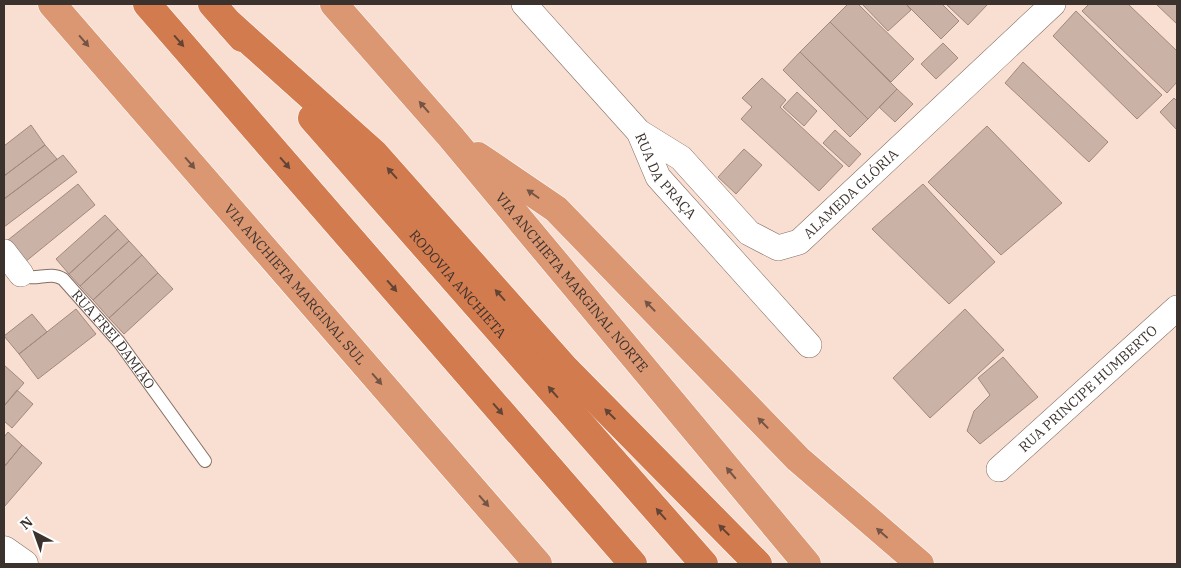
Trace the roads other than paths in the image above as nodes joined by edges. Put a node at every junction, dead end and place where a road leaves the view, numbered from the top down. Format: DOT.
graph roads {
  1 [pos="52,4"];
  2 [pos="147,4"];
  3 [pos="212,4"];
  4 [pos="334,4"];
  5 [pos="524,4"];
  6 [pos="1053,4"];
  7 [pos="230,24"];
  8 [pos="638,132"];
  9 [pos="450,136"];
  10 [pos="4,252"];
  11 [pos="21,274"];
  12 [pos="1177,308"];
  13 [pos="809,345"];
  14 [pos="205,461"];
  15 [pos="999,469"];
  16 [pos="4,550"];
  17 [pos="24,564"];
  18 [pos="538,564"];
  19 [pos="633,564"];
  20 [pos="704,564"];
  21 [pos="758,564"];
  22 [pos="807,564"];
  23 [pos="920,564"];
  1 -- 18 [label="highway, VIA ANCHIETA MARGINAL SUL, one-way"];
  2 -- 19 [label="highway, one-way"];
  3 -- 7 [label="highway, RODOVIA ANCHIETA"];
  9 -- 4 [label="highway, VIA ANCHIETA MARGINAL NORTE, one-way"];
  5 -- 8 [label="street, RUA DA PRAÇA"];
  6 -- 8 [label="street, ALAMEDA GLÓRIA"];
  20 -- 7 [label="highway, RODOVIA ANCHIETA, one-way"];
  21 -- 7 [label="highway, one-way"];
  8 -- 13 [label="street, RUA DA PRAÇA"];
  22 -- 9 [label="highway, VIA ANCHIETA MARGINAL NORTE, one-way"];
  23 -- 9 [label="highway, one-way"];
  10 -- 11 [label="street, RUA FREI DAMIÃO"];
  11 -- 14 [label="lane, RUA FREI DAMIÃO"];
  12 -- 15 [label="street, RUA PRINCIPE HUMBERTO"];
  16 -- 17 [label="street"];
}
